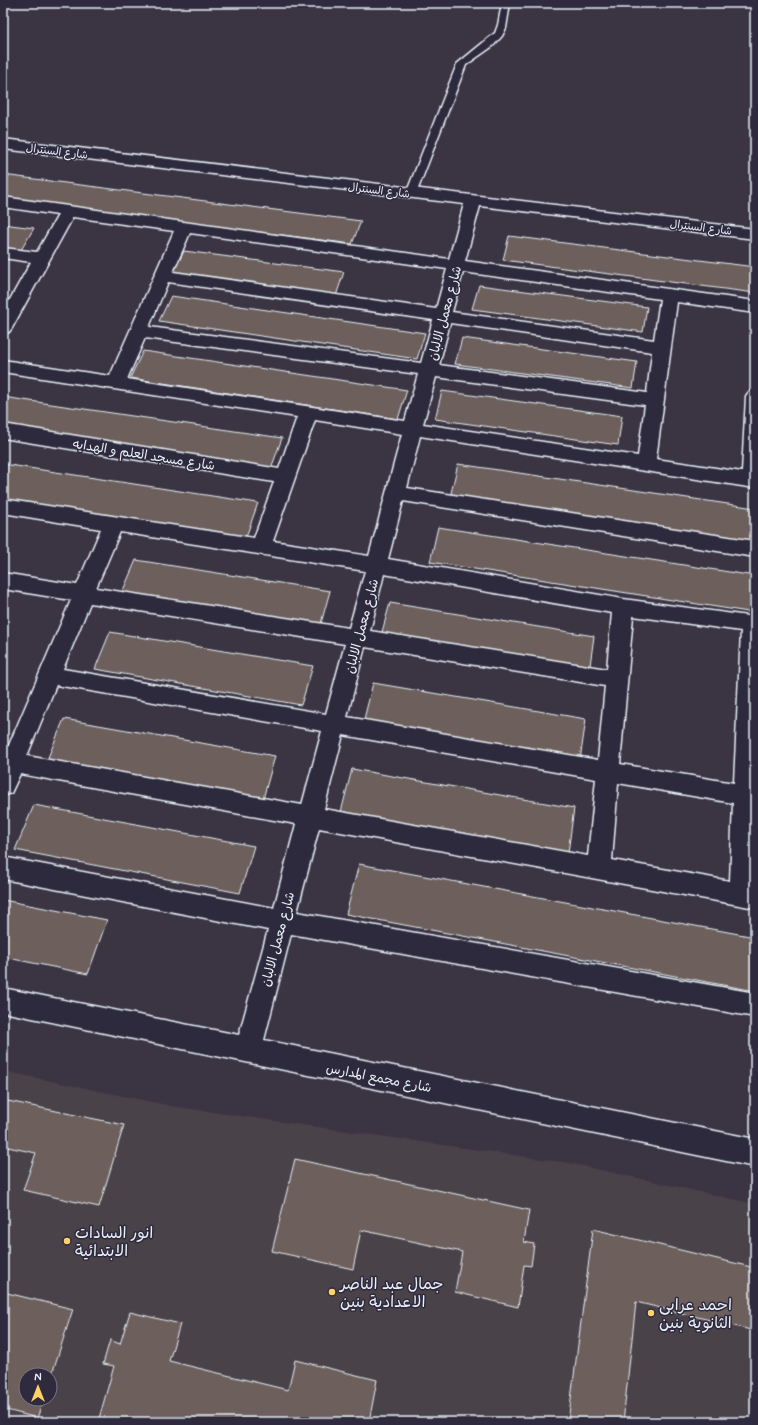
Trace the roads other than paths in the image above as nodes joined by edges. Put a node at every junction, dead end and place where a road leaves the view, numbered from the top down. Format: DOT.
graph roads {
  1 [pos="506,3"];
  2 [pos="3,144"];
  3 [pos="411,194"];
  4 [pos="473,201"];
  5 [pos="3,202"];
  6 [pos="68,211"];
  7 [pos="184,227"];
  8 [pos="755,234"];
  9 [pos="3,253"];
  10 [pos="42,258"];
  11 [pos="456,265"];
  12 [pos="162,276"];
  13 [pos="669,295"];
  14 [pos="755,307"];
  15 [pos="8,308"];
  16 [pos="443,316"];
  17 [pos="3,328"];
  18 [pos="139,331"];
  19 [pos="662,347"];
  20 [pos="3,366"];
  21 [pos="429,370"];
  22 [pos="116,383"];
  23 [pos="755,396"];
  24 [pos="654,400"];
  25 [pos="308,412"];
  26 [pos="754,424"];
  27 [pos="413,429"];
  28 [pos="3,431"];
  29 [pos="646,464"];
  30 [pos="286,476"];
  31 [pos="753,480"];
  32 [pos="396,493"];
  33 [pos="3,506"];
  34 [pos="113,524"];
  35 [pos="261,547"];
  36 [pos="755,549"];
  37 [pos="377,565"];
  38 [pos="3,581"];
  39 [pos="83,594"];
  40 [pos="623,607"];
  41 [pos="754,625"];
  42 [pos="357,638"];
  43 [pos="49,675"];
  44 [pos="617,679"];
  45 [pos="752,713"];
  46 [pos="335,724"];
  47 [pos="8,761"];
  48 [pos="608,772"];
  49 [pos="3,786"];
  50 [pos="750,796"];
  51 [pos="310,816"];
  52 [pos="3,868"];
  53 [pos="599,869"];
  54 [pos="748,896"];
  55 [pos="282,921"];
  56 [pos="3,1000"];
  57 [pos="755,1005"];
  58 [pos="248,1051"];
  59 [pos="755,1153"];
  1 -- 3 [label="lane"];
  2 -- 3 [label="street, شارع السنترال"];
  3 -- 4 [label="street, شارع السنترال"];
  4 -- 8 [label="street, شارع السنترال"];
  4 -- 11 [label="street, شارع معمل الالبان"];
  5 -- 6 [label="street"];
  6 -- 7 [label="street"];
  6 -- 10 [label="street"];
  7 -- 11 [label="street"];
  7 -- 12 [label="street"];
  9 -- 10 [label="street"];
  10 -- 15 [label="street"];
  11 -- 13 [label="street"];
  11 -- 16 [label="street, شارع معمل الالبان"];
  12 -- 16 [label="street"];
  12 -- 18 [label="street"];
  13 -- 14 [label="street"];
  13 -- 19 [label="street"];
  15 -- 17 [label="street"];
  16 -- 19 [label="street"];
  16 -- 21 [label="street, شارع معمل الالبان"];
  18 -- 21 [label="street"];
  18 -- 22 [label="street"];
  19 -- 24 [label="street"];
  20 -- 22 [label="street"];
  21 -- 24 [label="street"];
  21 -- 27 [label="street, شارع معمل الالبان"];
  22 -- 25 [label="street"];
  23 -- 26 [label="street"];
  24 -- 29 [label="street"];
  25 -- 27 [label="street"];
  25 -- 30 [label="street"];
  26 -- 31 [label="street"];
  27 -- 29 [label="street"];
  27 -- 32 [label="street, شارع معمل الالبان"];
  28 -- 30 [label="street, شارع مسجد العلم و الهدايه"];
  29 -- 31 [label="street"];
  30 -- 35 [label="street"];
  32 -- 36 [label="street"];
  32 -- 37 [label="street, شارع معمل الالبان"];
  33 -- 34 [label="street"];
  34 -- 35 [label="street"];
  34 -- 39 [label="street"];
  35 -- 37 [label="street"];
  37 -- 40 [label="street"];
  37 -- 42 [label="street, شارع معمل الالبان"];
  38 -- 39 [label="street"];
  39 -- 42 [label="street"];
  39 -- 43 [label="street"];
  40 -- 41 [label="street"];
  40 -- 44 [label="street"];
  41 -- 45 [label="street"];
  42 -- 44 [label="street"];
  42 -- 46 [label="street, شارع معمل الالبان"];
  43 -- 46 [label="street"];
  43 -- 47 [label="street"];
  44 -- 48 [label="street"];
  45 -- 50 [label="street"];
  46 -- 48 [label="street"];
  46 -- 51 [label="street, شارع معمل الالبان"];
  47 -- 49 [label="street"];
  47 -- 51 [label="street"];
  48 -- 50 [label="street"];
  48 -- 53 [label="street"];
  50 -- 54 [label="street"];
  51 -- 53 [label="street"];
  51 -- 55 [label="street, شارع معمل الالبان"];
  52 -- 55 [label="street"];
  53 -- 54 [label="street"];
  55 -- 57 [label="street"];
  55 -- 58 [label="street, شارع معمل الالبان"];
  56 -- 58 [label="street, شارع مجمع المدارس"];
  58 -- 59 [label="street, شارع مجمع المدارس"];
}
